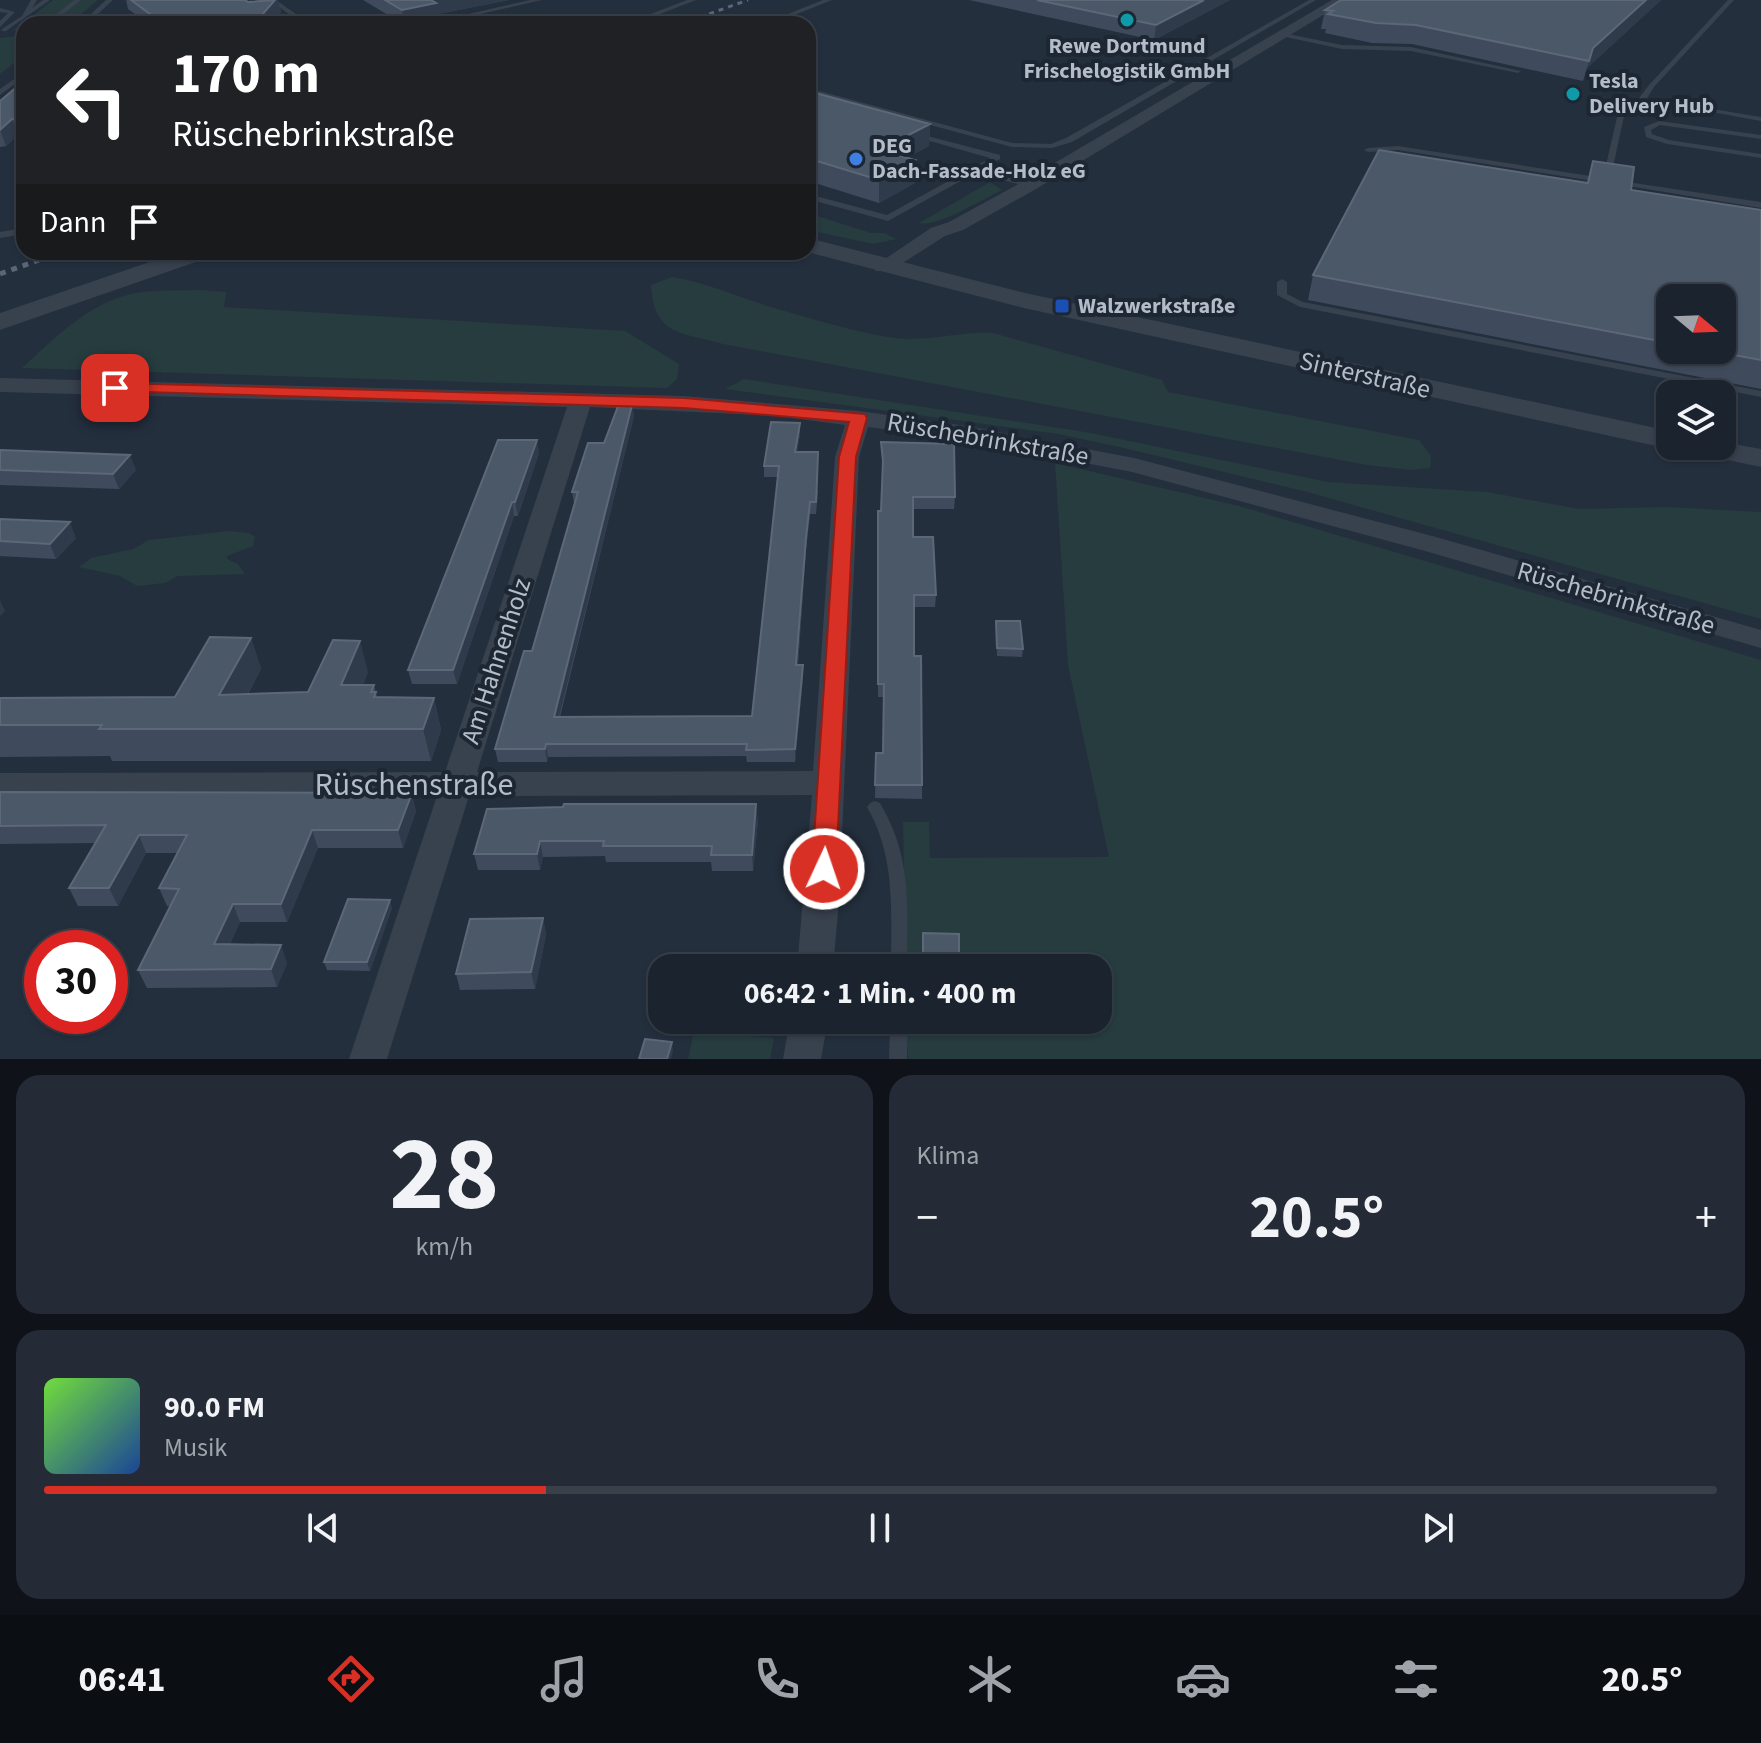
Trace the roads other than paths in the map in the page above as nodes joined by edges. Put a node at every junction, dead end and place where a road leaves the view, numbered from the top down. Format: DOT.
graph roads {
  1 [pos="47,0"];
  2 [pos="78,0"];
  3 [pos="110,0"];
  4 [pos="272,0"];
  5 [pos="539,0"];
  6 [pos="693,0"];
  7 [pos="829,0"];
  8 [pos="1313,0"];
  9 [pos="1341,0"];
  10 [pos="1731,0"];
  11 [pos="35,3"];
  12 [pos="2,10"];
  13 [pos="56,16"];
  14 [pos="92,16"];
  15 [pos="295,16"];
  16 [pos="465,16"];
  17 [pos="650,16"];
  18 [pos="787,16"];
  19 [pos="1287,27"];
  20 [pos="2,28"];
  21 [pos="1508,79"];
  22 [pos="16,80"];
  23 [pos="816,92"];
  24 [pos="0,93"];
  25 [pos="1649,107"];
  26 [pos="1761,119"];
  27 [pos="910,133"];
  28 [pos="1761,137"];
  29 [pos="1368,150"];
  30 [pos="1761,156"];
  31 [pos="974,170"];
  32 [pos="1606,181"];
  33 [pos="1030,185"];
  34 [pos="816,198"];
  35 [pos="1761,205"];
  36 [pos="956,226"];
  37 [pos="820,248"];
  38 [pos="179,260"];
  39 [pos="902,266"];
  40 [pos="1282,282"];
  41 [pos="0,322"];
  42 [pos="0,385"];
  43 [pos="1761,394"];
  44 [pos="581,400"];
  45 [pos="859,418"];
  46 [pos="1656,437"];
  47 [pos="1736,453"];
  48 [pos="1761,458"];
  49 [pos="1761,639"];
  50 [pos="828,783"];
  51 [pos="0,785"];
  52 [pos="457,785"];
  53 [pos="875,807"];
  54 [pos="816,954"];
  55 [pos="898,954"];
  56 [pos="806,1034"];
  57 [pos="899,1034"];
  58 [pos="368,1059"];
  59 [pos="802,1059"];
  60 [pos="898,1059"];
  1 -- 11 [label="lane"];
  2 -- 13 [label="lane"];
  3 -- 14 [label="lane"];
  4 -- 15 [label="lane"];
  5 -- 16 [label="lane"];
  6 -- 17 [label="lane"];
  7 -- 18 [label="lane"];
  8 -- 19 [label="lane"];
  9 -- 19 [label="street"];
  10 -- 25 [label="lane"];
  11 -- 12 [label="lane"];
  12 -- 20 [label="lane"];
  19 -- 21 [label="lane"];
  19 -- 23 [label="lane"];
  19 -- 33 [label="street"];
  22 -- 24 [label="lane"];
  25 -- 26 [label="lane"];
  25 -- 32 [label="lane"];
  27 -- 31 [label="lane"];
  28 -- 30 [label="lane"];
  29 -- 32 [label="lane"];
  31 -- 33 [label="lane"];
  31 -- 34 [label="lane"];
  32 -- 35 [label="lane"];
  33 -- 36 [label="street"];
  36 -- 39 [label="street"];
  36 -- 39 [label="street"];
  37 -- 39 [label="street, Sinterstraße"];
  38 -- 41 [label="street"];
  39 -- 46 [label="street, Sinterstraße"];
  40 -- 43 [label="lane"];
  42 -- 44 [label="street, Rüschebrinkstraße"];
  44 -- 45 [label="street, Rüschebrinkstraße"];
  44 -- 52 [label="street, Am Hahnenholz"];
  45 -- 49 [label="street, Rüschebrinkstraße"];
  45 -- 50 [label="street"];
  47 -- 48 [label="street"];
  50 -- 52 [label="street, Rüschenstraße"];
  50 -- 54 [label="street"];
  51 -- 52 [label="street, Rüschenstraße"];
  52 -- 58 [label="street, Am Hahnenholz"];
  53 -- 55 [label="lane"];
  56 -- 59 [label="street"];
  57 -- 60 [label="lane"];
}
